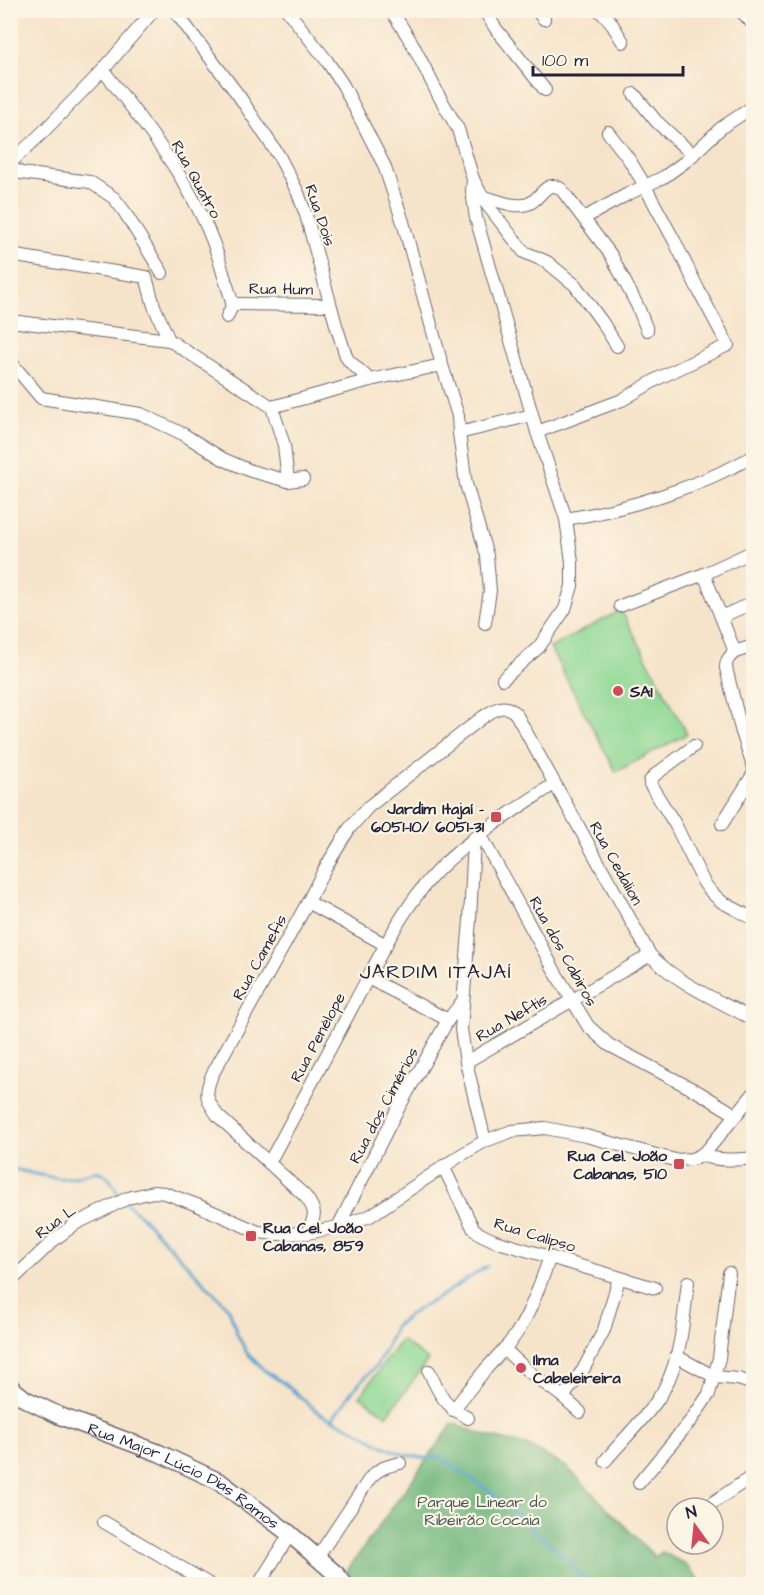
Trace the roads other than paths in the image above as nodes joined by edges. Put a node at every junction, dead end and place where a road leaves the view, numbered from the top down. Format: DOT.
graph roads {
  1 [pos="154,10"];
  2 [pos="174,10"];
  3 [pos="287,10"];
  4 [pos="391,10"];
  5 [pos="484,10"];
  6 [pos="599,10"];
  7 [pos="740,10"];
  8 [pos="753,25"];
  9 [pos="623,42"];
  10 [pos="103,70"];
  11 [pos="545,90"];
  12 [pos="634,94"];
  13 [pos="753,106"];
  14 [pos="608,132"];
  15 [pos="693,155"];
  16 [pos="10,165"];
  17 [pos="473,179"];
  18 [pos="645,186"];
  19 [pos="482,196"];
  20 [pos="584,218"];
  21 [pos="10,255"];
  22 [pos="162,273"];
  23 [pos="232,304"];
  24 [pos="330,305"];
  25 [pos="227,318"];
  26 [pos="10,321"];
  27 [pos="647,330"];
  28 [pos="170,340"];
  29 [pos="617,346"];
  30 [pos="10,361"];
  31 [pos="442,365"];
  32 [pos="370,380"];
  33 [pos="272,407"];
  34 [pos="532,415"];
  35 [pos="537,432"];
  36 [pos="459,433"];
  37 [pos="753,456"];
  38 [pos="303,479"];
  39 [pos="288,481"];
  40 [pos="566,519"];
  41 [pos="753,551"];
  42 [pos="704,574"];
  43 [pos="753,602"];
  44 [pos="620,606"];
  45 [pos="721,617"];
  46 [pos="485,623"];
  47 [pos="753,649"];
  48 [pos="735,652"];
  49 [pos="503,679"];
  50 [pos="483,717"];
  51 [pos="694,746"];
  52 [pos="753,771"];
  53 [pos="554,784"];
  54 [pos="722,824"];
  55 [pos="477,836"];
  56 [pos="308,902"];
  57 [pos="753,919"];
  58 [pos="386,945"];
  59 [pos="650,955"];
  60 [pos="368,978"];
  61 [pos="463,1001"];
  62 [pos="572,1001"];
  63 [pos="448,1020"];
  64 [pos="753,1020"];
  65 [pos="466,1062"];
  66 [pos="753,1093"];
  67 [pos="736,1115"];
  68 [pos="484,1141"];
  69 [pos="700,1155"];
  70 [pos="753,1158"];
  71 [pos="269,1163"];
  72 [pos="444,1166"];
  73 [pos="338,1227"];
  74 [pos="307,1233"];
  75 [pos="550,1257"];
  76 [pos="729,1273"];
  77 [pos="619,1278"];
  78 [pos="10,1282"];
  79 [pos="688,1282"];
  80 [pos="655,1288"];
  81 [pos="504,1349"];
  82 [pos="676,1356"];
  83 [pos="429,1371"];
  84 [pos="715,1377"];
  85 [pos="753,1384"];
  86 [pos="10,1387"];
  87 [pos="563,1397"];
  88 [pos="453,1410"];
  89 [pos="580,1412"];
  90 [pos="468,1418"];
  91 [pos="604,1461"];
  92 [pos="400,1463"];
  93 [pos="753,1475"];
  94 [pos="639,1483"];
  95 [pos="722,1496"];
  96 [pos="104,1522"];
  97 [pos="290,1534"];
  98 [pos="317,1557"];
  99 [pos="209,1584"];
  100 [pos="259,1584"];
  101 [pos="344,1584"];
  1 -- 10 [label="street"];
  2 -- 24 [label="street, Rua Dois"];
  3 -- 31 [label="street"];
  4 -- 17 [label="street"];
  5 -- 11 [label="street"];
  6 -- 9 [label="street"];
  7 -- 8 [label="street"];
  10 -- 16 [label="street"];
  10 -- 23 [label="street, Rua Quatro"];
  12 -- 15 [label="street"];
  13 -- 15 [label="street"];
  14 -- 18 [label="street"];
  15 -- 18 [label="street"];
  16 -- 22 [label="street"];
  17 -- 19 [label="street"];
  17 -- 34 [label="street"];
  18 -- 20 [label="street"];
  18 -- 35 [label="street"];
  19 -- 20 [label="street"];
  19 -- 29 [label="street"];
  20 -- 27 [label="street"];
  21 -- 28 [label="street"];
  23 -- 24 [label="street, Rua Hum"];
  23 -- 25 [label="street"];
  24 -- 32 [label="street, Rua Dois"];
  26 -- 28 [label="street"];
  28 -- 33 [label="street"];
  30 -- 39 [label="street"];
  31 -- 32 [label="street"];
  31 -- 36 [label="street"];
  32 -- 33 [label="street"];
  33 -- 39 [label="street"];
  34 -- 35 [label="street"];
  34 -- 36 [label="street"];
  35 -- 40 [label="street"];
  36 -- 46 [label="street"];
  37 -- 40 [label="street"];
  38 -- 39 [label="street"];
  40 -- 49 [label="street"];
  41 -- 42 [label="street"];
  42 -- 44 [label="street"];
  42 -- 45 [label="street"];
  43 -- 45 [label="street"];
  45 -- 48 [label="street"];
  47 -- 48 [label="street"];
  48 -- 52 [label="street"];
  50 -- 53 [label="street, Rua Cedalion"];
  50 -- 56 [label="street, Rua Camefis"];
  51 -- 57 [label="street"];
  52 -- 54 [label="street"];
  53 -- 55 [label="street, Rua Penélope"];
  53 -- 59 [label="street, Rua Cedalion"];
  55 -- 58 [label="street, Rua Penélope"];
  55 -- 61 [label="street"];
  55 -- 62 [label="street, Rua dos Cabiros"];
  56 -- 58 [label="street"];
  56 -- 71 [label="street, Rua Camefis"];
  58 -- 60 [label="street, Rua Penélope"];
  59 -- 62 [label="street, Rua Neftis"];
  59 -- 64 [label="street, Rua Cedalion"];
  60 -- 63 [label="street"];
  60 -- 71 [label="street, Rua Penélope"];
  61 -- 63 [label="street, Rua dos Cimérios"];
  61 -- 65 [label="street"];
  62 -- 65 [label="street, Rua Neftis"];
  62 -- 67 [label="street, Rua dos Cabiros"];
  63 -- 73 [label="street, Rua dos Cimérios"];
  65 -- 68 [label="street"];
  66 -- 67 [label="street"];
  67 -- 69 [label="street"];
  68 -- 69 [label="street, Rua L"];
  68 -- 72 [label="street, Rua L"];
  69 -- 70 [label="street, Rua L"];
  71 -- 74 [label="street, Rua Camefis"];
  72 -- 73 [label="street, Rua L"];
  72 -- 75 [label="street, Rua Calipso"];
  73 -- 74 [label="street, Rua L"];
  74 -- 78 [label="street, Rua L"];
  75 -- 77 [label="street, Rua Calipso"];
  75 -- 81 [label="street"];
  76 -- 84 [label="street"];
  77 -- 80 [label="street, Rua Calipso"];
  77 -- 87 [label="street"];
  79 -- 82 [label="street"];
  81 -- 87 [label="street"];
  81 -- 88 [label="street"];
  82 -- 84 [label="street"];
  82 -- 91 [label="street"];
  83 -- 88 [label="street"];
  84 -- 85 [label="street"];
  84 -- 94 [label="street"];
  86 -- 97 [label="main road, Rua Major Lúcio Dias Ramos"];
  87 -- 89 [label="street"];
  88 -- 90 [label="street"];
  92 -- 98 [label="street"];
  93 -- 95 [label="street"];
  96 -- 99 [label="street"];
  97 -- 98 [label="main road, Rua Major Lúcio Dias Ramos"];
  97 -- 100 [label="street"];
  98 -- 101 [label="main road, Rua Major Lúcio Dias Ramos"];
}
